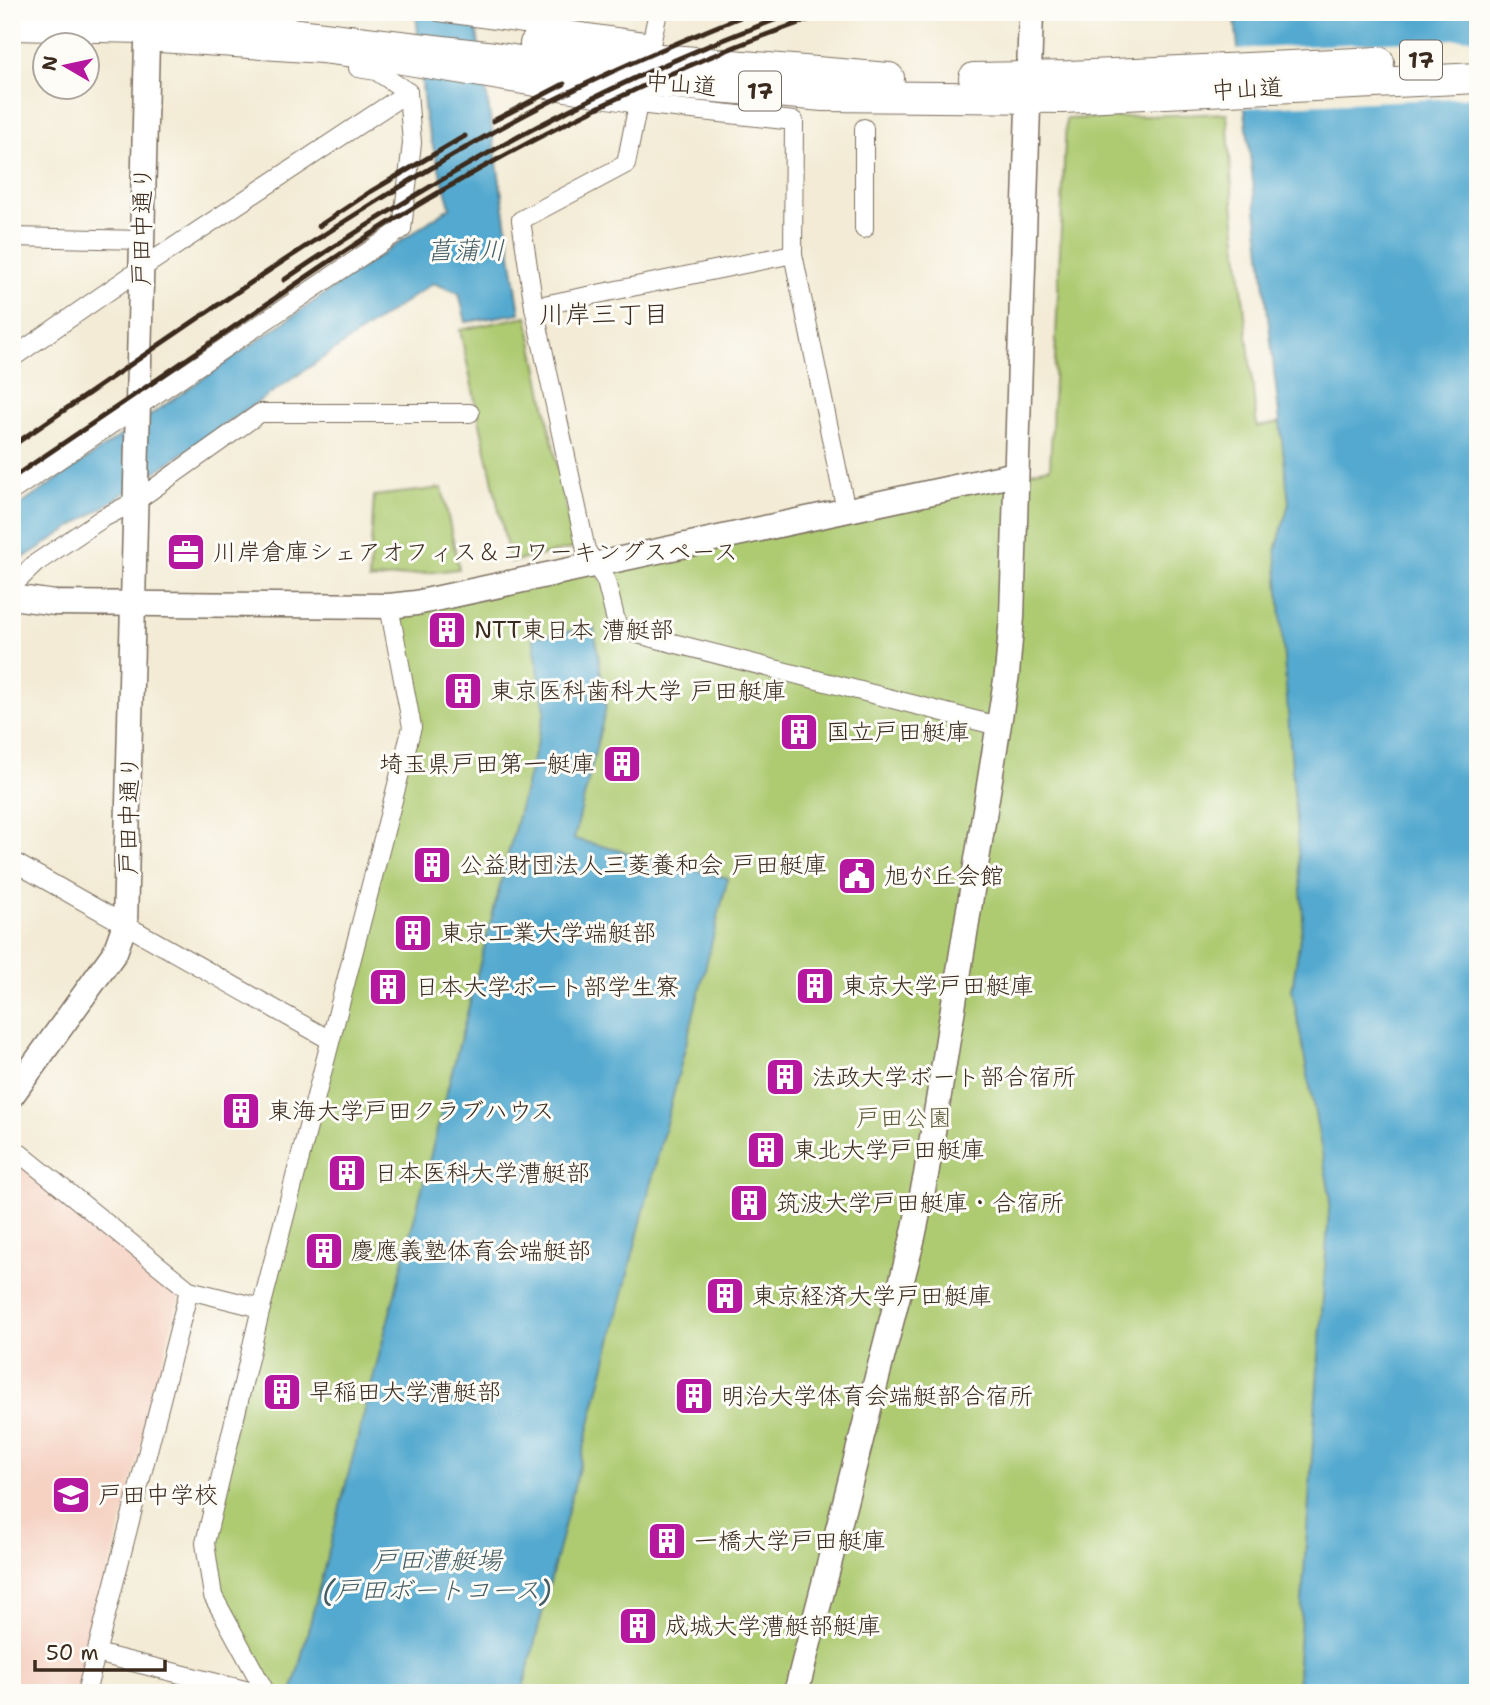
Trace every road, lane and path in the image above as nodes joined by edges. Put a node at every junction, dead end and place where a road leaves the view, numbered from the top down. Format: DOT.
graph roads {
  1 [pos="284,12"];
  2 [pos="439,12"];
  3 [pos="658,12"];
  4 [pos="1031,12"];
  5 [pos="12,25"];
  6 [pos="43,25"];
  7 [pos="494,39"];
  8 [pos="147,42"];
  9 [pos="406,45"];
  10 [pos="322,54"];
  11 [pos="1478,58"];
  12 [pos="645,71"];
  13 [pos="1478,78"];
  14 [pos="1028,87"];
  15 [pos="1069,87"];
  16 [pos="408,92"];
  17 [pos="864,128"];
  18 [pos="864,229"];
  19 [pos="12,237"];
  20 [pos="142,240"];
  21 [pos="793,254"];
  22 [pos="142,268"];
  23 [pos="534,307"];
  24 [pos="12,358"];
  25 [pos="137,409"];
  26 [pos="470,413"];
  27 [pos="1016,474"];
  28 [pos="12,491"];
  29 [pos="136,500"];
  30 [pos="846,511"];
  31 [pos="596,565"];
  32 [pos="12,586"];
  33 [pos="12,597"];
  34 [pos="134,605"];
  35 [pos="389,606"];
  36 [pos="998,726"];
  37 [pos="13,863"];
  38 [pos="125,924"];
  39 [pos="330,1040"];
  40 [pos="12,1095"];
  41 [pos="12,1147"];
  42 [pos="189,1290"];
  43 [pos="261,1308"];
  44 [pos="96,1653"];
  45 [pos="86,1693"];
  46 [pos="257,1693"];
  47 [pos="266,1693"];
  48 [pos="796,1693"];
  1 -- 9 [label="highway, 中山道 / 17"];
  2 -- 7 [label="street"];
  3 -- 12 [label="street"];
  4 -- 14 [label="street"];
  5 -- 6 [label="highway, 中山道 / 17"];
  6 -- 8 [label="street"];
  6 -- 9 [label="highway, 中山道 / 17"];
  7 -- 9 [label="highway, 中山道 / 17"];
  7 -- 12 [label="highway, 中山道 / 17"];
  8 -- 10 [label="street"];
  8 -- 20 [label="street, 戸田中通り"];
  9 -- 10 [label="street"];
  9 -- 12 [label="street"];
  10 -- 16 [label="street"];
  11 -- 15 [label="highway, 中山道 / 17"];
  12 -- 14 [label="highway, 中山道 / 17"];
  12 -- 21 [label="street"];
  12 -- 23 [label="street"];
  13 -- 15 [label="highway, 中山道 / 17"];
  14 -- 15 [label="highway, 中山道 / 17"];
  14 -- 27 [label="street"];
  16 -- 22 [label="street"];
  16 -- 25 [label="street"];
  17 -- 18 [label="street"];
  19 -- 20 [label="street"];
  20 -- 22 [label="street, 戸田中通り"];
  21 -- 23 [label="street"];
  21 -- 30 [label="street"];
  22 -- 24 [label="street"];
  22 -- 25 [label="street, 戸田中通り"];
  23 -- 31 [label="street"];
  25 -- 28 [label="street"];
  25 -- 29 [label="street, 戸田中通り"];
  26 -- 29 [label="street"];
  27 -- 30 [label="street"];
  27 -- 36 [label="street"];
  29 -- 32 [label="street"];
  29 -- 34 [label="street, 戸田中通り"];
  30 -- 31 [label="street"];
  31 -- 35 [label="street"];
  31 -- 36 [label="street"];
  33 -- 34 [label="street"];
  34 -- 35 [label="street"];
  34 -- 38 [label="street, 戸田中通り"];
  35 -- 39 [label="street"];
  36 -- 48 [label="street"];
  37 -- 38 [label="street"];
  38 -- 39 [label="street"];
  38 -- 40 [label="street, 戸田中通り"];
  39 -- 43 [label="street"];
  41 -- 42 [label="street"];
  42 -- 43 [label="street"];
  42 -- 44 [label="street"];
  43 -- 47 [label="street"];
  44 -- 45 [label="street"];
  44 -- 46 [label="street"];
}
